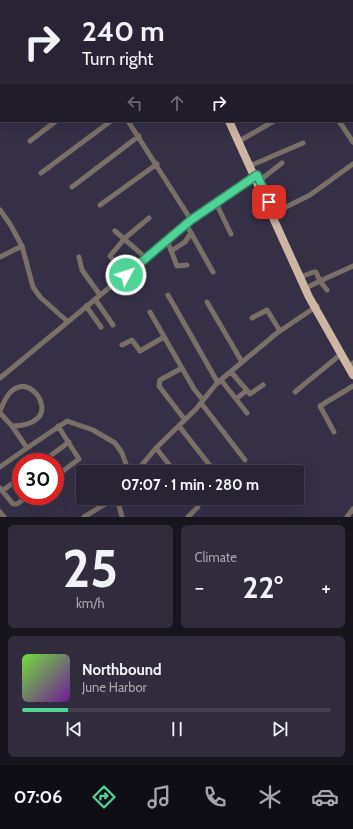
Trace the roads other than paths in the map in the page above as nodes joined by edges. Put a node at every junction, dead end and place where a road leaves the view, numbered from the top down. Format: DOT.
graph roads {
  1 [pos="55,122"];
  2 [pos="110,122"];
  3 [pos="129,122"];
  4 [pos="230,122"];
  5 [pos="233,122"];
  6 [pos="272,122"];
  7 [pos="340,122"];
  8 [pos="139,136"];
  9 [pos="241,140"];
  10 [pos="30,141"];
  11 [pos="353,142"];
  12 [pos="303,143"];
  13 [pos="157,164"];
  14 [pos="282,164"];
  15 [pos="353,164"];
  16 [pos="252,165"];
  17 [pos="41,173"];
  18 [pos="257,177"];
  19 [pos="72,187"];
  20 [pos="216,203"];
  21 [pos="100,206"];
  22 [pos="0,210"];
  23 [pos="274,213"];
  24 [pos="149,218"];
  25 [pos="191,220"];
  26 [pos="186,224"];
  27 [pos="116,231"];
  28 [pos="191,233"];
  29 [pos="231,234"];
  30 [pos="125,238"];
  31 [pos="167,240"];
  32 [pos="22,246"];
  33 [pos="171,251"];
  34 [pos="0,257"];
  35 [pos="79,257"];
  36 [pos="146,258"];
  37 [pos="186,265"];
  38 [pos="353,266"];
  39 [pos="213,272"];
  40 [pos="126,275"];
  41 [pos="303,276"];
  42 [pos="320,281"];
  43 [pos="308,287"];
  44 [pos="327,290"];
  45 [pos="168,295"];
  46 [pos="97,297"];
  47 [pos="207,302"];
  48 [pos="86,306"];
  49 [pos="317,307"];
  50 [pos="150,312"];
  51 [pos="252,318"];
  52 [pos="67,321"];
  53 [pos="113,325"];
  54 [pos="101,327"];
  55 [pos="280,331"];
  56 [pos="164,337"];
  57 [pos="122,345"];
  58 [pos="340,354"];
  59 [pos="242,362"];
  60 [pos="353,364"];
  61 [pos="182,368"];
  62 [pos="231,372"];
  63 [pos="353,375"];
  64 [pos="0,378"];
  65 [pos="220,381"];
  66 [pos="263,385"];
  67 [pos="353,386"];
  68 [pos="246,391"];
  69 [pos="295,392"];
  70 [pos="236,399"];
  71 [pos="202,402"];
  72 [pos="0,412"];
  73 [pos="247,412"];
  74 [pos="185,420"];
  75 [pos="12,426"];
  76 [pos="58,426"];
  77 [pos="179,426"];
  78 [pos="334,432"];
  79 [pos="69,442"];
  80 [pos="27,448"];
  81 [pos="153,452"];
  82 [pos="54,453"];
  83 [pos="245,460"];
  84 [pos="126,465"];
  85 [pos="142,465"];
  86 [pos="167,465"];
  87 [pos="210,465"];
  88 [pos="0,467"];
  89 [pos="64,470"];
  90 [pos="12,482"];
  91 [pos="1,489"];
  92 [pos="12,503"];
  93 [pos="104,505"];
  94 [pos="118,505"];
  95 [pos="197,505"];
  96 [pos="353,509"];
  97 [pos="0,512"];
  98 [pos="4,517"];
  99 [pos="84,517"];
  100 [pos="122,517"];
  101 [pos="188,517"];
  102 [pos="347,517"];
  1 -- 10 [label="street"];
  2 -- 17 [label="street"];
  3 -- 8 [label="street"];
  4 -- 18 [label="highway"];
  5 -- 9 [label="highway"];
  6 -- 9 [label="street"];
  7 -- 11 [label="street"];
  8 -- 13 [label="street"];
  8 -- 19 [label="street"];
  9 -- 16 [label="highway"];
  12 -- 16 [label="street"];
  13 -- 21 [label="street"];
  13 -- 25 [label="street"];
  14 -- 18 [label="street"];
  15 -- 23 [label="street"];
  16 -- 18 [label="highway"];
  18 -- 20 [label="street"];
  18 -- 23 [label="highway"];
  18 -- 49 [label="highway"];
  20 -- 25 [label="street"];
  20 -- 29 [label="street"];
  22 -- 32 [label="street"];
  23 -- 41 [label="highway"];
  24 -- 30 [label="street"];
  25 -- 26 [label="street"];
  26 -- 28 [label="street"];
  26 -- 31 [label="street"];
  27 -- 30 [label="street"];
  28 -- 33 [label="street"];
  28 -- 39 [label="street"];
  30 -- 36 [label="street"];
  30 -- 40 [label="street"];
  31 -- 33 [label="street"];
  31 -- 36 [label="street"];
  32 -- 34 [label="street"];
  32 -- 52 [label="street"];
  33 -- 37 [label="street"];
  35 -- 46 [label="street"];
  36 -- 40 [label="street"];
  38 -- 42 [label="street"];
  40 -- 46 [label="street"];
  41 -- 42 [label="street"];
  41 -- 43 [label="highway"];
  42 -- 43 [label="street"];
  42 -- 44 [label="street"];
  43 -- 49 [label="highway"];
  45 -- 65 [label="street"];
  46 -- 48 [label="street"];
  46 -- 53 [label="street"];
  47 -- 59 [label="street"];
  48 -- 52 [label="street"];
  48 -- 54 [label="street"];
  49 -- 55 [label="street"];
  49 -- 58 [label="highway"];
  49 -- 60 [label="highway"];
  50 -- 56 [label="street"];
  51 -- 55 [label="street"];
  52 -- 64 [label="street"];
  55 -- 59 [label="street"];
  56 -- 57 [label="street"];
  56 -- 61 [label="street"];
  58 -- 63 [label="highway"];
  58 -- 69 [label="street"];
  59 -- 62 [label="street"];
  61 -- 71 [label="street"];
  61 -- 74 [label="street"];
  62 -- 65 [label="street"];
  62 -- 68 [label="street"];
  65 -- 70 [label="street"];
  65 -- 71 [label="street"];
  66 -- 68 [label="street"];
  67 -- 78 [label="street"];
  68 -- 70 [label="street"];
  70 -- 73 [label="street"];
  71 -- 74 [label="street"];
  71 -- 83 [label="street"];
  72 -- 75 [label="street"];
  72 -- 75 [label="street"];
  74 -- 77 [label="street"];
  75 -- 80 [label="street"];
  76 -- 79 [label="street"];
  76 -- 80 [label="street"];
  76 -- 84 [label="street"];
  77 -- 81 [label="street"];
  77 -- 87 [label="street"];
  79 -- 82 [label="street"];
  79 -- 89 [label="street"];
  80 -- 88 [label="street"];
  81 -- 85 [label="street"];
  81 -- 86 [label="street"];
  90 -- 91 [label="street"];
  91 -- 92 [label="street"];
  93 -- 99 [label="street"];
  94 -- 100 [label="street"];
  95 -- 101 [label="street"];
  96 -- 102 [label="street"];
  97 -- 98 [label="street"];
}
